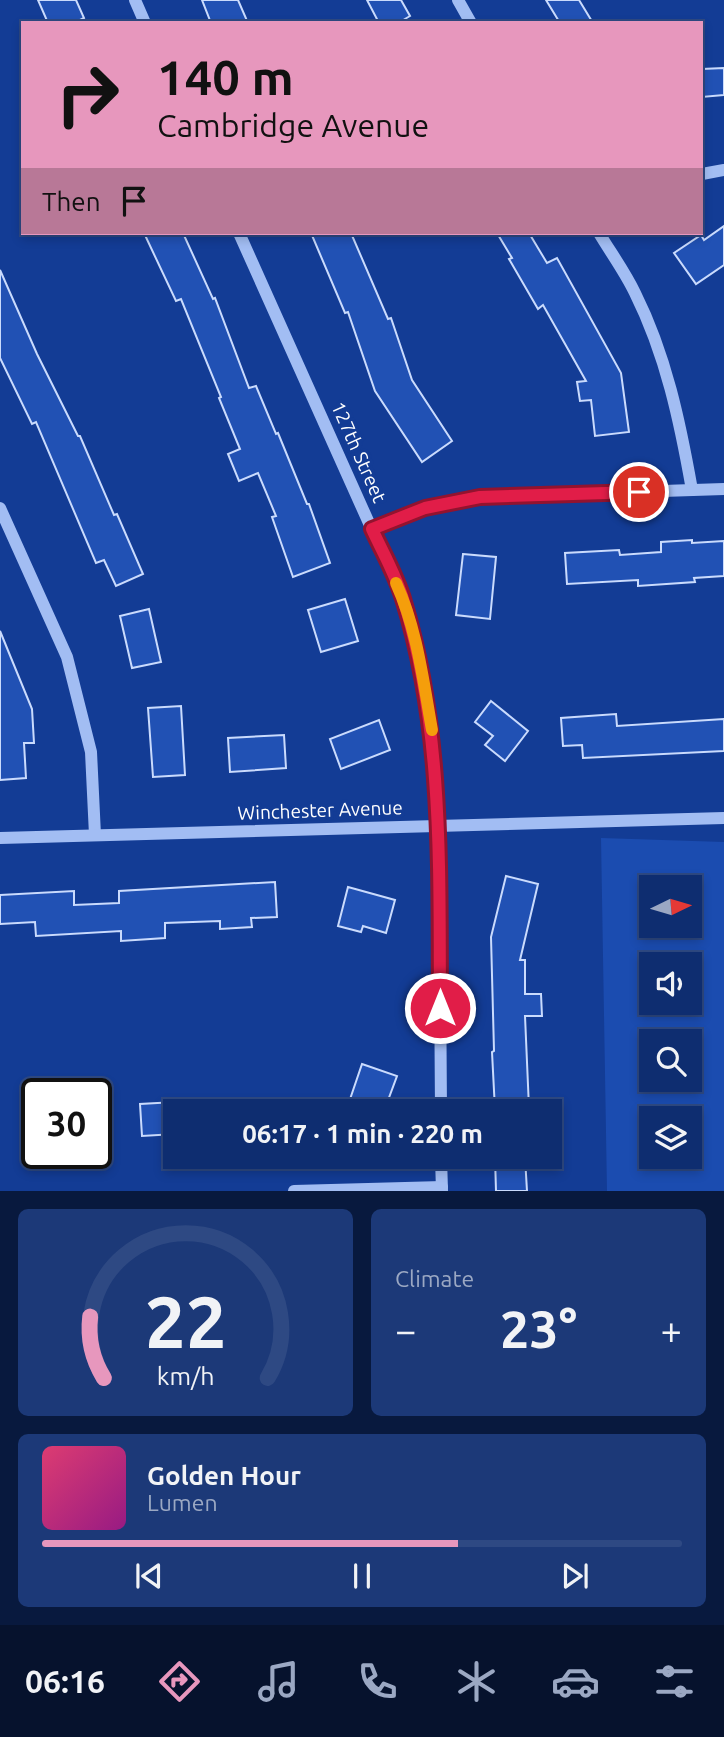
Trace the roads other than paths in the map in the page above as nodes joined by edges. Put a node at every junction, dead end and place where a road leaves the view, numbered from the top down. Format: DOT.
graph roads {
  1 [pos="135,0"];
  2 [pos="458,0"];
  3 [pos="144,21"];
  4 [pos="470,21"];
  5 [pos="724,170"];
  6 [pos="703,174"];
  7 [pos="240,235"];
  8 [pos="600,235"];
  9 [pos="724,489"];
  10 [pos="692,490"];
  11 [pos="0,508"];
  12 [pos="372,529"];
  13 [pos="724,818"];
  14 [pos="439,826"];
  15 [pos="95,835"];
  16 [pos="0,838"];
  17 [pos="441,1099"];
  18 [pos="441,1169"];
  19 [pos="442,1189"];
  20 [pos="294,1191"];
  1 -- 3 [label="street"];
  2 -- 4 [label="street"];
  5 -- 6 [label="street"];
  7 -- 12 [label="street, 127th Street"];
  8 -- 10 [label="street"];
  9 -- 10 [label="street"];
  10 -- 12 [label="street"];
  11 -- 15 [label="street"];
  12 -- 14 [label="street, 127th Street"];
  13 -- 14 [label="street, Winchester Avenue"];
  14 -- 15 [label="street, Winchester Avenue"];
  14 -- 17 [label="street, 127th Street"];
  15 -- 16 [label="street, Winchester Avenue"];
  18 -- 19 [label="street"];
  19 -- 20 [label="street"];
}
